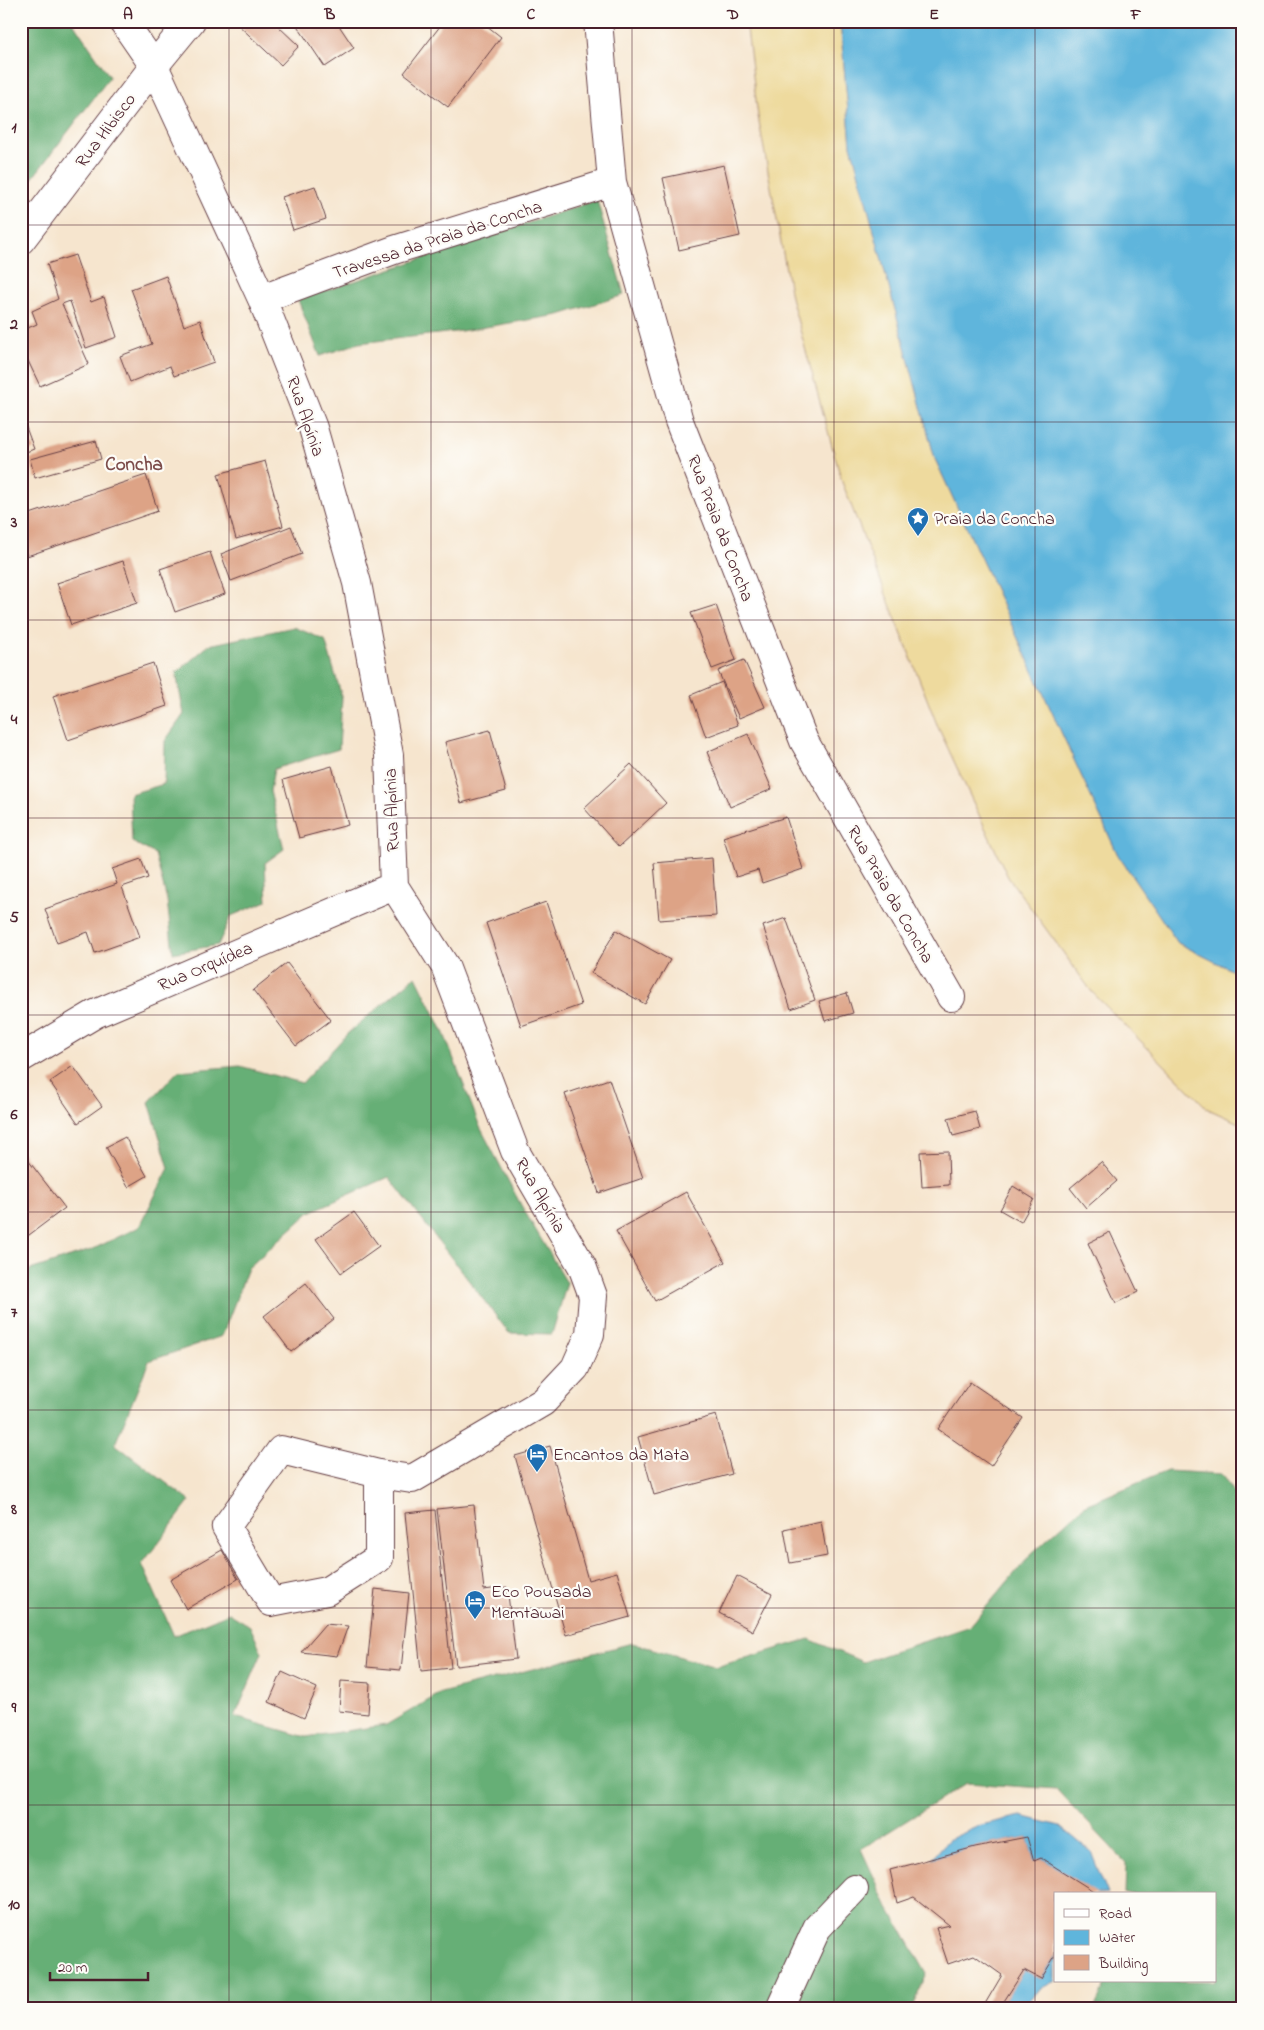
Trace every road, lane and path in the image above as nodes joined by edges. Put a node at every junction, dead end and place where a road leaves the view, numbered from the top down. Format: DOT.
graph roads {
  1 [pos="123,21"];
  2 [pos="191,21"];
  3 [pos="598,21"];
  4 [pos="154,66"];
  5 [pos="612,182"];
  6 [pos="21,240"];
  7 [pos="262,298"];
  8 [pos="394,886"];
  9 [pos="951,997"];
  10 [pos="21,1058"];
  11 [pos="379,1474"];
  12 [pos="854,1889"];
  13 [pos="780,2009"];
  1 -- 4 [label="street, Rua Alpínia"];
  2 -- 4 [label="street, Rua Hibisco"];
  3 -- 5 [label="street, Rua Praia da Concha"];
  4 -- 6 [label="street, Rua Hibisco"];
  4 -- 7 [label="street, Rua Alpínia"];
  5 -- 7 [label="street, Travessa da Praia da Concha"];
  5 -- 9 [label="street, Rua Praia da Concha"];
  7 -- 8 [label="street, Rua Alpínia"];
  8 -- 10 [label="street, Rua Orquídea"];
  8 -- 11 [label="street, Rua Alpínia"];
  11 -- 11 [label="street, Rua Alpínia"];
  12 -- 13 [label="street"];
}
